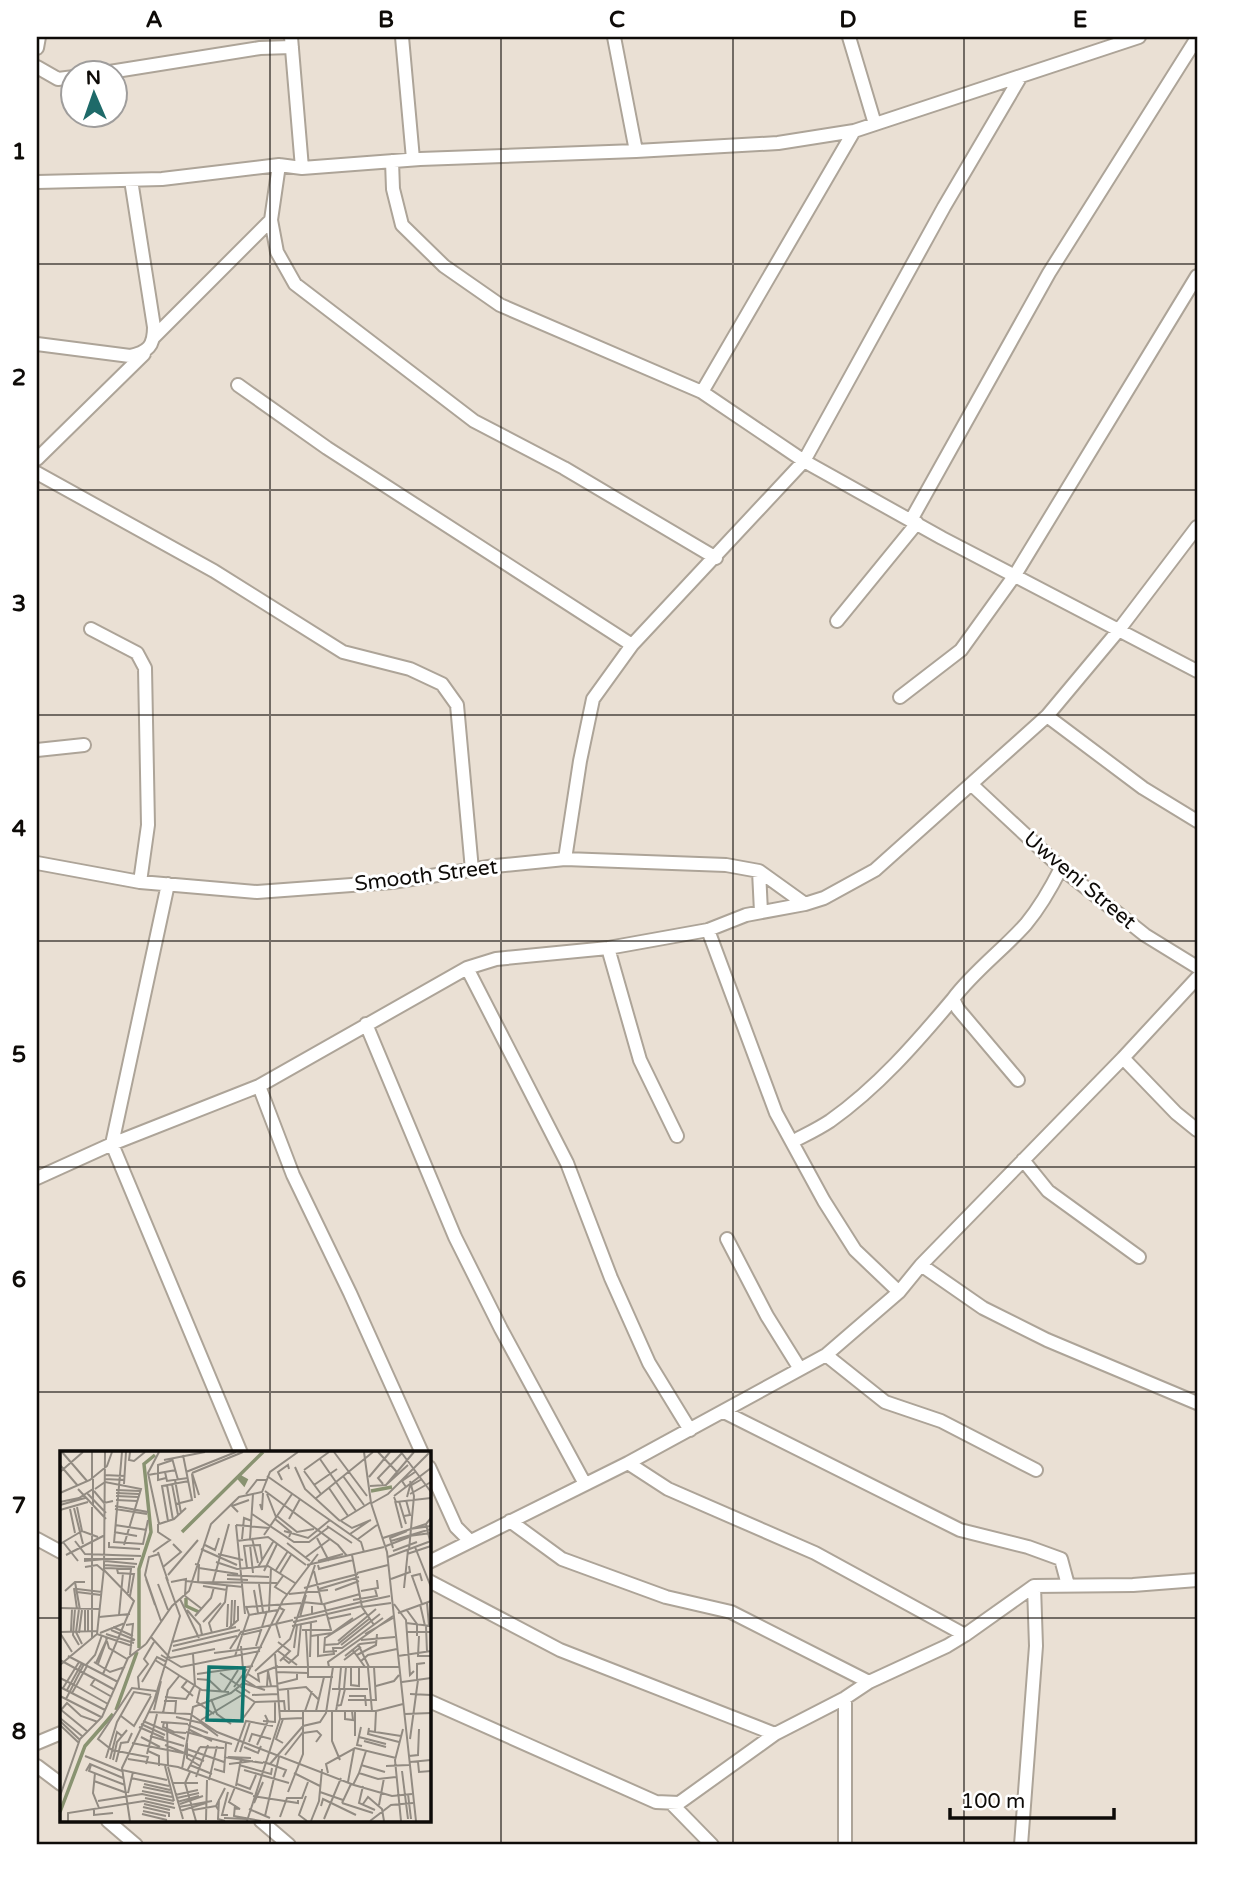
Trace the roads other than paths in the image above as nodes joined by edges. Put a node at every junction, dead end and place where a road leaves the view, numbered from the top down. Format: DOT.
graph roads {
  1 [pos="39,37"];
  2 [pos="402,37"];
  3 [pos="614,37"];
  4 [pos="849,37"];
  5 [pos="1139,37"];
  6 [pos="1197,38"];
  7 [pos="291,42"];
  8 [pos="37,48"];
  9 [pos="37,68"];
  10 [pos="130,69"];
  11 [pos="1021,76"];
  12 [pos="60,79"];
  13 [pos="875,124"];
  14 [pos="854,131"];
  15 [pos="636,151"];
  16 [pos="413,159"];
  17 [pos="392,161"];
  18 [pos="279,165"];
  19 [pos="302,168"];
  20 [pos="131,180"];
  21 [pos="37,182"];
  22 [pos="271,220"];
  23 [pos="1197,276"];
  24 [pos="154,337"];
  25 [pos="37,344"];
  26 [pos="145,353"];
  27 [pos="238,385"];
  28 [pos="702,392"];
  29 [pos="37,459"];
  30 [pos="804,461"];
  31 [pos="37,473"];
  32 [pos="914,521"];
  33 [pos="1197,527"];
  34 [pos="716,558"];
  35 [pos="1015,575"];
  36 [pos="837,621"];
  37 [pos="91,629"];
  38 [pos="1118,631"];
  39 [pos="632,645"];
  40 [pos="1197,671"];
  41 [pos="900,697"];
  42 [pos="1047,716"];
  43 [pos="84,745"];
  44 [pos="37,750"];
  45 [pos="971,784"];
  46 [pos="1197,821"];
  47 [pos="565,859"];
  48 [pos="37,863"];
  49 [pos="1061,868"];
  50 [pos="472,870"];
  51 [pos="759,871"];
  52 [pos="140,882"];
  53 [pos="168,884"];
  54 [pos="806,904"];
  55 [pos="761,912"];
  56 [pos="708,929"];
  57 [pos="608,948"];
  58 [pos="1197,967"];
  59 [pos="467,968"];
  60 [pos="1197,978"];
  61 [pos="953,999"];
  62 [pos="366,1024"];
  63 [pos="1123,1058"];
  64 [pos="1018,1080"];
  65 [pos="259,1086"];
  66 [pos="1197,1130"];
  67 [pos="677,1136"];
  68 [pos="792,1142"];
  69 [pos="112,1144"];
  70 [pos="1023,1160"];
  71 [pos="37,1178"];
  72 [pos="727,1239"];
  73 [pos="1139,1257"];
  74 [pos="921,1265"];
  75 [pos="899,1292"];
  76 [pos="826,1355"];
  77 [pos="800,1369"];
  78 [pos="1197,1403"];
  79 [pos="724,1412"];
  80 [pos="690,1430"];
  81 [pos="241,1451"];
  82 [pos="421,1451"];
  83 [pos="628,1463"];
  84 [pos="430,1469"];
  85 [pos="1036,1470"];
  86 [pos="585,1484"];
  87 [pos="510,1521"];
  88 [pos="37,1539"];
  89 [pos="470,1541"];
  90 [pos="60,1551"];
  91 [pos="430,1561"];
  92 [pos="1197,1580"];
  93 [pos="430,1582"];
  94 [pos="1068,1585"];
  95 [pos="1034,1586"];
  96 [pos="965,1635"];
  97 [pos="869,1682"];
  98 [pos="845,1698"];
  99 [pos="430,1701"];
  100 [pos="60,1732"];
  101 [pos="775,1734"];
  102 [pos="37,1744"];
  103 [pos="37,1766"];
  104 [pos="60,1783"];
  105 [pos="671,1803"];
  106 [pos="109,1822"];
  107 [pos="262,1822"];
  108 [pos="136,1845"];
  109 [pos="289,1845"];
  110 [pos="712,1845"];
  111 [pos="845,1845"];
  112 [pos="1021,1845"];
  1 -- 8 [label="street"];
  2 -- 16 [label="street"];
  3 -- 15 [label="street"];
  4 -- 13 [label="street"];
  5 -- 11 [label="street"];
  6 -- 32 [label="street"];
  7 -- 10 [label="street"];
  7 -- 19 [label="street"];
  9 -- 12 [label="street"];
  11 -- 13 [label="street"];
  11 -- 30 [label="street"];
  13 -- 14 [label="street"];
  14 -- 15 [label="street"];
  14 -- 28 [label="street"];
  15 -- 16 [label="street"];
  16 -- 17 [label="street"];
  17 -- 19 [label="street"];
  17 -- 28 [label="street"];
  18 -- 19 [label="street"];
  18 -- 20 [label="street"];
  18 -- 22 [label="street"];
  20 -- 21 [label="street"];
  20 -- 24 [label="street"];
  22 -- 24 [label="street"];
  22 -- 34 [label="street"];
  23 -- 35 [label="street"];
  24 -- 26 [label="street"];
  25 -- 26 [label="street"];
  26 -- 29 [label="street"];
  27 -- 39 [label="street"];
  28 -- 30 [label="street"];
  30 -- 32 [label="street"];
  30 -- 34 [label="street"];
  31 -- 50 [label="street"];
  32 -- 35 [label="street"];
  32 -- 36 [label="street"];
  33 -- 38 [label="street"];
  34 -- 39 [label="street"];
  35 -- 38 [label="street"];
  35 -- 41 [label="street"];
  37 -- 52 [label="street"];
  38 -- 40 [label="street"];
  38 -- 42 [label="street"];
  39 -- 47 [label="street"];
  42 -- 45 [label="street"];
  42 -- 46 [label="street"];
  43 -- 44 [label="street"];
  45 -- 49 [label="street, Uwveni Street"];
  45 -- 54 [label="street"];
  47 -- 50 [label="street, Smooth Street"];
  47 -- 51 [label="street, Smooth Street"];
  48 -- 52 [label="street, Smooth Street"];
  49 -- 58 [label="street, Uwveni Street"];
  49 -- 61 [label="street"];
  50 -- 53 [label="street, Smooth Street"];
  51 -- 54 [label="street, Smooth Street"];
  51 -- 55 [label="street"];
  52 -- 53 [label="street, Smooth Street"];
  53 -- 69 [label="street"];
  54 -- 55 [label="street"];
  55 -- 56 [label="street"];
  56 -- 57 [label="street"];
  56 -- 68 [label="street"];
  57 -- 59 [label="street"];
  57 -- 67 [label="street"];
  59 -- 62 [label="street"];
  59 -- 80 [label="street"];
  60 -- 63 [label="street"];
  61 -- 64 [label="street"];
  61 -- 68 [label="street"];
  62 -- 65 [label="street"];
  62 -- 86 [label="street"];
  63 -- 66 [label="street"];
  63 -- 70 [label="street"];
  65 -- 69 [label="street"];
  65 -- 82 [label="street"];
  68 -- 75 [label="street"];
  69 -- 71 [label="street"];
  69 -- 81 [label="street"];
  70 -- 73 [label="street"];
  70 -- 74 [label="street"];
  72 -- 77 [label="street"];
  74 -- 75 [label="street"];
  74 -- 78 [label="street"];
  75 -- 76 [label="street"];
  76 -- 77 [label="street"];
  76 -- 85 [label="street"];
  77 -- 79 [label="street"];
  79 -- 80 [label="street"];
  79 -- 94 [label="street"];
  80 -- 83 [label="street"];
  83 -- 86 [label="street"];
  83 -- 96 [label="street"];
  84 -- 89 [label="street"];
  86 -- 87 [label="street"];
  87 -- 89 [label="street"];
  87 -- 97 [label="street"];
  88 -- 90 [label="street"];
  89 -- 91 [label="street"];
  92 -- 94 [label="street"];
  93 -- 101 [label="street"];
  94 -- 95 [label="street"];
  95 -- 96 [label="street"];
  95 -- 112 [label="street"];
  96 -- 97 [label="street"];
  97 -- 98 [label="street"];
  98 -- 101 [label="street"];
  98 -- 111 [label="street"];
  99 -- 105 [label="street"];
  100 -- 102 [label="street"];
  101 -- 105 [label="street"];
  103 -- 104 [label="street"];
  105 -- 110 [label="street"];
  106 -- 108 [label="street"];
  107 -- 109 [label="street"];
}
